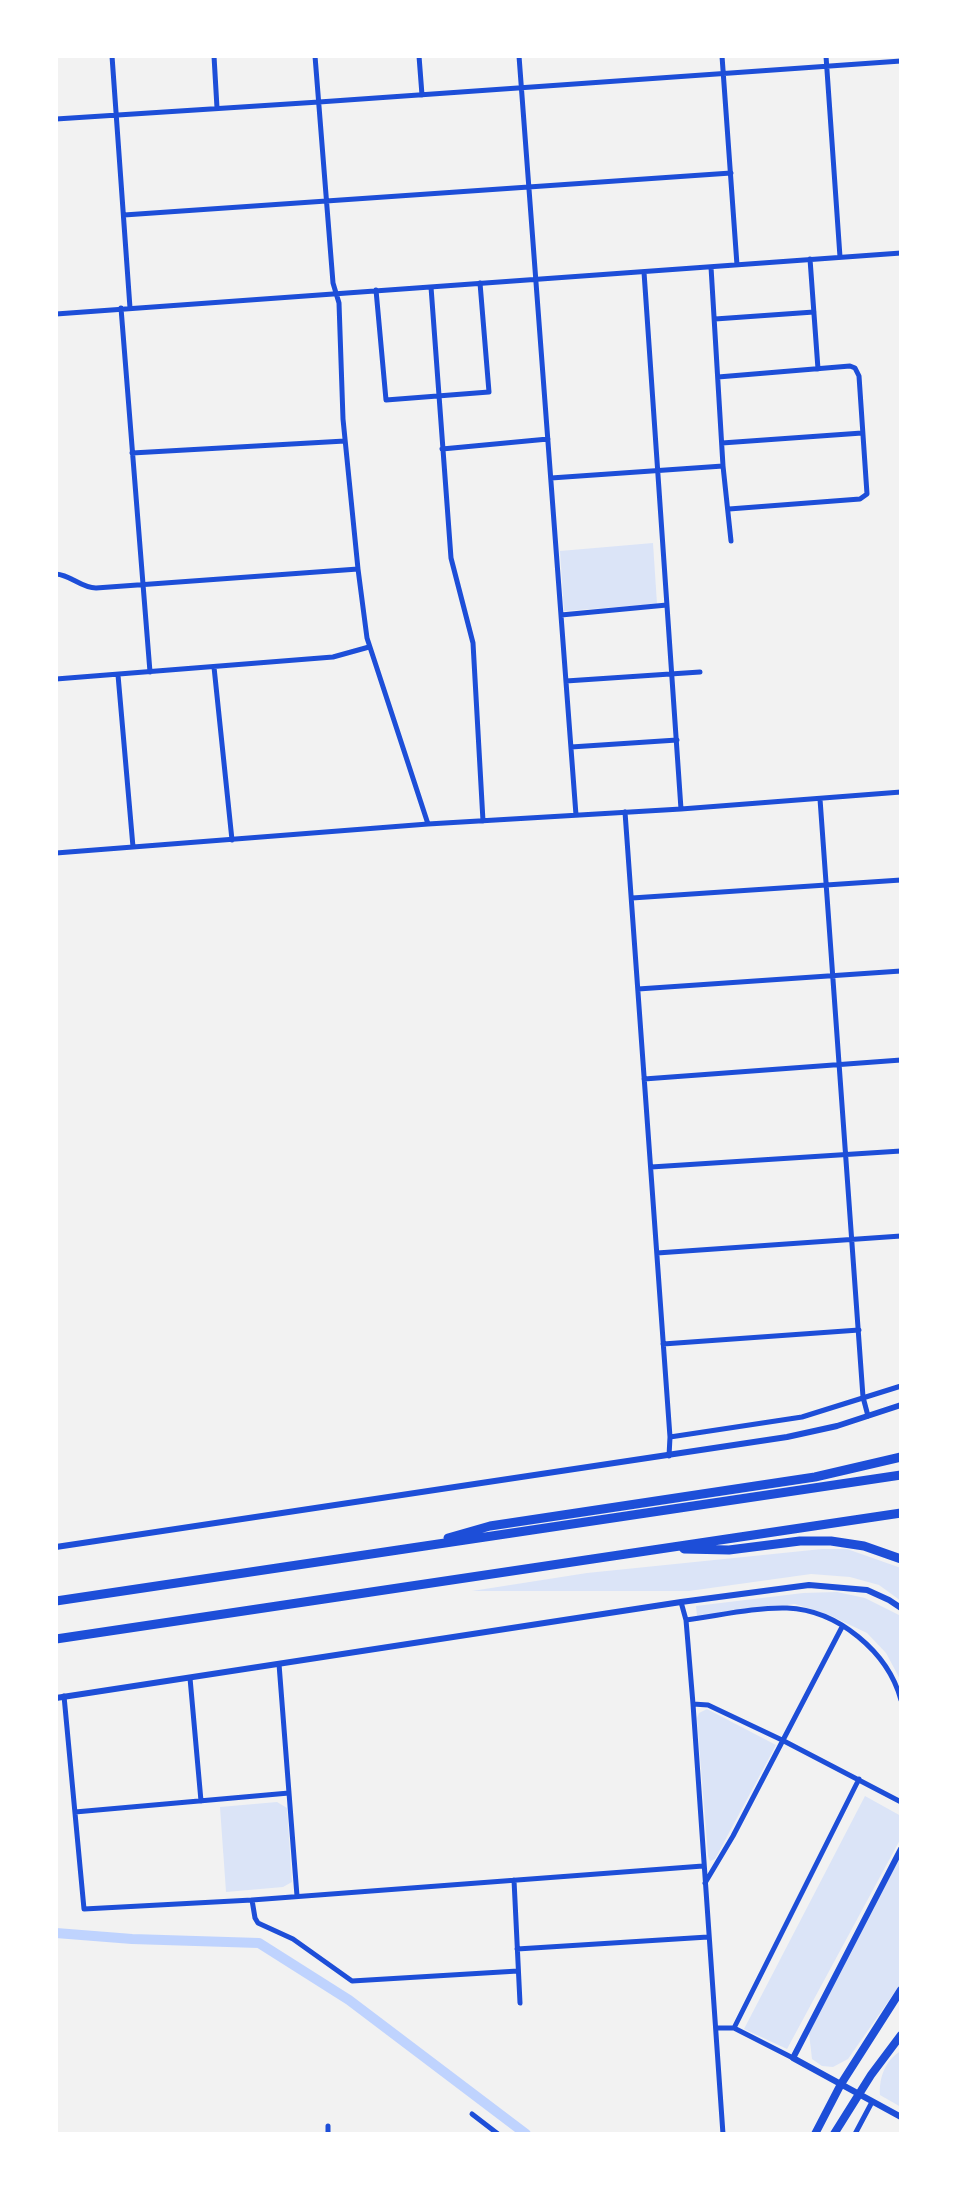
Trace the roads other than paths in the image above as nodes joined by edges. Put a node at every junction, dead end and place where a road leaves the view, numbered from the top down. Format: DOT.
graph roads {
  1 [pos="112,56"];
  2 [pos="214,56"];
  3 [pos="315,56"];
  4 [pos="419,56"];
  5 [pos="519,56"];
  6 [pos="722,56"];
  7 [pos="826,56"];
  8 [pos="901,61"];
  9 [pos="826,66"];
  10 [pos="724,74"];
  11 [pos="522,88"];
  12 [pos="422,95"];
  13 [pos="319,102"];
  14 [pos="217,108"];
  15 [pos="116,114"];
  16 [pos="56,118"];
  17 [pos="731,173"];
  18 [pos="529,187"];
  19 [pos="326,201"];
  20 [pos="124,215"];
  21 [pos="901,253"];
  22 [pos="840,257"];
  23 [pos="810,260"];
  24 [pos="737,265"];
  25 [pos="711,267"];
  26 [pos="644,272"];
  27 [pos="537,279"];
  28 [pos="480,283"];
  29 [pos="431,287"];
  30 [pos="376,290"];
  31 [pos="336,294"];
  32 [pos="121,308"];
  33 [pos="130,308"];
  34 [pos="814,312"];
  35 [pos="56,314"];
  36 [pos="715,319"];
  37 [pos="818,369"];
  38 [pos="718,377"];
  39 [pos="439,396"];
  40 [pos="862,433"];
  41 [pos="548,439"];
  42 [pos="345,441"];
  43 [pos="722,443"];
  44 [pos="442,449"];
  45 [pos="132,453"];
  46 [pos="723,466"];
  47 [pos="658,470"];
  48 [pos="551,478"];
  49 [pos="729,509"];
  50 [pos="732,541"];
  51 [pos="358,569"];
  52 [pos="56,573"];
  53 [pos="143,585"];
  54 [pos="667,605"];
  55 [pos="561,615"];
  56 [pos="369,647"];
  57 [pos="214,667"];
  58 [pos="150,672"];
  59 [pos="700,672"];
  60 [pos="672,674"];
  61 [pos="118,675"];
  62 [pos="56,679"];
  63 [pos="566,681"];
  64 [pos="677,740"];
  65 [pos="571,747"];
  66 [pos="901,792"];
  67 [pos="820,799"];
  68 [pos="681,809"];
  69 [pos="625,812"];
  70 [pos="576,815"];
  71 [pos="483,821"];
  72 [pos="428,824"];
  73 [pos="232,840"];
  74 [pos="133,847"];
  75 [pos="56,853"];
  76 [pos="901,880"];
  77 [pos="827,885"];
  78 [pos="632,898"];
  79 [pos="901,971"];
  80 [pos="833,976"];
  81 [pos="638,989"];
  82 [pos="901,1060"];
  83 [pos="840,1064"];
  84 [pos="644,1079"];
  85 [pos="901,1151"];
  86 [pos="846,1155"];
  87 [pos="651,1167"];
  88 [pos="901,1236"];
  89 [pos="852,1240"];
  90 [pos="657,1252"];
  91 [pos="859,1330"];
  92 [pos="663,1344"];
  93 [pos="901,1386"];
  94 [pos="863,1397"];
  95 [pos="901,1405"];
  96 [pos="868,1416"];
  97 [pos="670,1437"];
  98 [pos="669,1456"];
  99 [pos="901,1457"];
  100 [pos="901,1475"];
  101 [pos="901,1513"];
  102 [pos="56,1547"];
  103 [pos="413,1548"];
  104 [pos="658,1549"];
  105 [pos="901,1559"];
  106 [pos="56,1601"];
  107 [pos="681,1602"];
  108 [pos="901,1608"];
  109 [pos="685,1620"];
  110 [pos="842,1627"];
  111 [pos="56,1639"];
  112 [pos="279,1664"];
  113 [pos="190,1678"];
  114 [pos="64,1696"];
  115 [pos="56,1698"];
  116 [pos="901,1700"];
  117 [pos="693,1704"];
  118 [pos="782,1740"];
  119 [pos="859,1779"];
  120 [pos="289,1793"];
  121 [pos="201,1801"];
  122 [pos="901,1802"];
  123 [pos="75,1812"];
  124 [pos="901,1849"];
  125 [pos="704,1866"];
  126 [pos="513,1880"];
  127 [pos="705,1882"];
  128 [pos="297,1896"];
  129 [pos="252,1900"];
  130 [pos="708,1937"];
  131 [pos="517,1950"];
  132 [pos="519,1970"];
  133 [pos="901,1990"];
  134 [pos="520,2003"];
  135 [pos="716,2028"];
  136 [pos="734,2028"];
  137 [pos="901,2035"];
  138 [pos="793,2058"];
  139 [pos="841,2084"];
  140 [pos="859,2094"];
  141 [pos="872,2102"];
  142 [pos="472,2114"];
  143 [pos="901,2117"];
  144 [pos="328,2126"];
  145 [pos="328,2134"];
  146 [pos="498,2134"];
  147 [pos="723,2134"];
  148 [pos="815,2134"];
  149 [pos="834,2134"];
  150 [pos="855,2134"];
  1 -- 15 [label="street"];
  2 -- 14 [label="street"];
  3 -- 13 [label="street"];
  4 -- 12 [label="street"];
  5 -- 11 [label="street"];
  6 -- 10 [label="street"];
  7 -- 9 [label="street"];
  8 -- 9 [label="street"];
  9 -- 10 [label="street"];
  9 -- 22 [label="street"];
  10 -- 11 [label="street"];
  10 -- 17 [label="street"];
  11 -- 12 [label="street"];
  11 -- 18 [label="street"];
  12 -- 13 [label="street"];
  13 -- 14 [label="street"];
  13 -- 19 [label="street"];
  14 -- 15 [label="street"];
  15 -- 16 [label="street"];
  15 -- 20 [label="street"];
  17 -- 18 [label="street"];
  17 -- 24 [label="street"];
  18 -- 19 [label="street"];
  18 -- 27 [label="street"];
  19 -- 20 [label="street"];
  19 -- 31 [label="street"];
  20 -- 33 [label="street"];
  21 -- 22 [label="street"];
  22 -- 23 [label="street"];
  23 -- 24 [label="street"];
  23 -- 34 [label="street"];
  24 -- 25 [label="street"];
  25 -- 26 [label="street"];
  25 -- 36 [label="street"];
  26 -- 27 [label="street"];
  26 -- 47 [label="street"];
  27 -- 28 [label="street"];
  27 -- 41 [label="street"];
  28 -- 29 [label="street"];
  28 -- 39 [label="street"];
  29 -- 30 [label="street"];
  29 -- 39 [label="street"];
  30 -- 31 [label="street"];
  30 -- 39 [label="street"];
  31 -- 33 [label="street"];
  31 -- 42 [label="street"];
  32 -- 33 [label="street"];
  32 -- 35 [label="street"];
  32 -- 45 [label="street"];
  34 -- 36 [label="street"];
  34 -- 37 [label="street"];
  36 -- 38 [label="street"];
  37 -- 38 [label="street"];
  37 -- 40 [label="street"];
  38 -- 43 [label="street"];
  39 -- 44 [label="street"];
  40 -- 43 [label="street"];
  40 -- 49 [label="street"];
  41 -- 44 [label="street"];
  41 -- 48 [label="street"];
  42 -- 45 [label="street"];
  42 -- 51 [label="street"];
  43 -- 46 [label="street"];
  44 -- 71 [label="street"];
  45 -- 53 [label="street"];
  46 -- 47 [label="street"];
  46 -- 49 [label="street"];
  47 -- 48 [label="street"];
  47 -- 54 [label="street"];
  48 -- 55 [label="street"];
  49 -- 50 [label="street"];
  51 -- 53 [label="street"];
  51 -- 56 [label="street"];
  52 -- 53 [label="street"];
  53 -- 58 [label="street"];
  54 -- 55 [label="street"];
  54 -- 60 [label="street"];
  55 -- 63 [label="street"];
  56 -- 57 [label="street"];
  56 -- 72 [label="street"];
  57 -- 58 [label="street"];
  57 -- 73 [label="street"];
  58 -- 61 [label="street"];
  59 -- 60 [label="street"];
  60 -- 63 [label="street"];
  60 -- 64 [label="street"];
  61 -- 62 [label="street"];
  61 -- 74 [label="street"];
  63 -- 65 [label="street"];
  64 -- 65 [label="street"];
  64 -- 68 [label="street"];
  65 -- 70 [label="street"];
  66 -- 67 [label="street"];
  67 -- 68 [label="street"];
  67 -- 77 [label="street"];
  68 -- 69 [label="street"];
  69 -- 70 [label="street"];
  69 -- 78 [label="street"];
  70 -- 71 [label="street"];
  71 -- 72 [label="street"];
  72 -- 73 [label="street"];
  73 -- 74 [label="street"];
  74 -- 75 [label="street"];
  76 -- 77 [label="street"];
  77 -- 78 [label="street"];
  77 -- 80 [label="street"];
  78 -- 81 [label="street"];
  79 -- 80 [label="street"];
  80 -- 81 [label="street"];
  80 -- 83 [label="street"];
  81 -- 84 [label="street"];
  82 -- 83 [label="street"];
  83 -- 84 [label="street"];
  83 -- 86 [label="street"];
  84 -- 87 [label="street"];
  85 -- 86 [label="street"];
  86 -- 87 [label="street"];
  86 -- 89 [label="street"];
  87 -- 90 [label="street"];
  88 -- 89 [label="street"];
  89 -- 90 [label="street"];
  89 -- 91 [label="street"];
  90 -- 92 [label="street"];
  91 -- 92 [label="street"];
  91 -- 94 [label="street"];
  92 -- 97 [label="street"];
  93 -- 94 [label="street"];
  94 -- 96 [label="street"];
  94 -- 97 [label="street"];
  95 -- 96 [label="street"];
  96 -- 98 [label="street"];
  97 -- 98 [label="street"];
  98 -- 102 [label="street"];
  99 -- 103 [label="highway"];
  100 -- 103 [label="highway"];
  101 -- 104 [label="highway"];
  103 -- 106 [label="highway"];
  104 -- 105 [label="highway"];
  104 -- 111 [label="highway"];
  107 -- 108 [label="street"];
  107 -- 109 [label="street"];
  107 -- 112 [label="street"];
  109 -- 110 [label="street"];
  109 -- 117 [label="street"];
  110 -- 116 [label="street"];
  110 -- 118 [label="street"];
  112 -- 113 [label="street"];
  112 -- 120 [label="street"];
  113 -- 114 [label="street"];
  113 -- 121 [label="street"];
  114 -- 115 [label="street"];
  114 -- 123 [label="street"];
  117 -- 118 [label="street"];
  117 -- 125 [label="street"];
  118 -- 119 [label="street"];
  118 -- 127 [label="street"];
  119 -- 122 [label="street"];
  119 -- 136 [label="street"];
  120 -- 121 [label="street"];
  120 -- 128 [label="street"];
  121 -- 123 [label="street"];
  123 -- 129 [label="street"];
  124 -- 138 [label="street"];
  125 -- 126 [label="street"];
  125 -- 127 [label="street"];
  126 -- 128 [label="street"];
  126 -- 131 [label="street"];
  127 -- 130 [label="street"];
  128 -- 129 [label="street"];
  129 -- 132 [label="street"];
  130 -- 131 [label="street"];
  130 -- 135 [label="street"];
  131 -- 132 [label="street"];
  132 -- 134 [label="street"];
  133 -- 139 [label="main road"];
  135 -- 136 [label="street"];
  135 -- 147 [label="street"];
  136 -- 138 [label="street"];
  137 -- 140 [label="main road"];
  138 -- 139 [label="street"];
  139 -- 140 [label="street"];
  139 -- 148 [label="main road"];
  140 -- 141 [label="street"];
  140 -- 149 [label="main road"];
  141 -- 143 [label="street"];
  141 -- 150 [label="street"];
  142 -- 146 [label="street"];
  144 -- 145 [label="street"];
}
